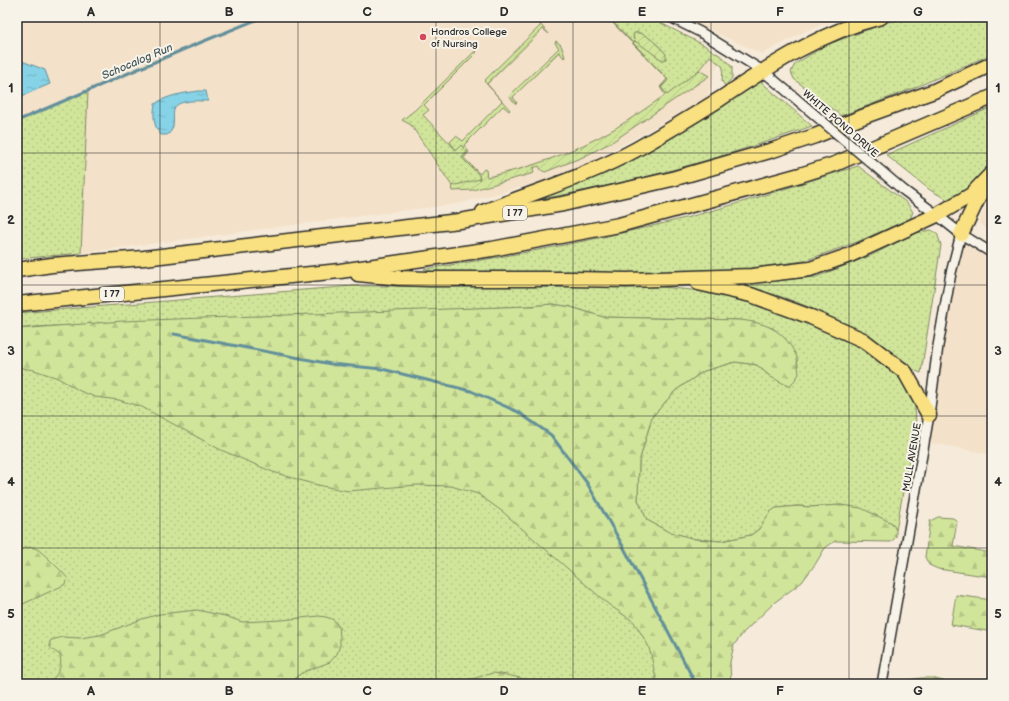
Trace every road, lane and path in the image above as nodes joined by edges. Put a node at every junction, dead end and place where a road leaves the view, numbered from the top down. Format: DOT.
graph roads {
  1 [pos="670,17"];
  2 [pos="881,17"];
  3 [pos="992,64"];
  4 [pos="763,71"];
  5 [pos="992,97"];
  6 [pos="992,173"];
  7 [pos="937,215"];
  8 [pos="459,222"];
  9 [pos="961,234"];
  10 [pos="992,253"];
  11 [pos="17,270"];
  12 [pos="340,271"];
  13 [pos="682,279"];
  14 [pos="17,304"];
  15 [pos="929,415"];
  16 [pos="882,684"];
  1 -- 4 [label="street, WHITE POND DRIVE"];
  2 -- 4 [label="highway"];
  3 -- 8 [label="highway, I 77"];
  4 -- 7 [label="street, WHITE POND DRIVE, bridge"];
  4 -- 8 [label="highway"];
  5 -- 12 [label="highway, I 77"];
  6 -- 7 [label="highway"];
  6 -- 9 [label="highway"];
  7 -- 9 [label="street, WHITE POND DRIVE"];
  7 -- 13 [label="highway"];
  8 -- 11 [label="highway, I 77"];
  9 -- 10 [label="street, WHITE POND DRIVE"];
  9 -- 15 [label="street, MULL AVENUE"];
  12 -- 13 [label="highway"];
  12 -- 14 [label="highway, I 77"];
  13 -- 15 [label="highway"];
  15 -- 16 [label="street, MULL AVENUE"];
}
